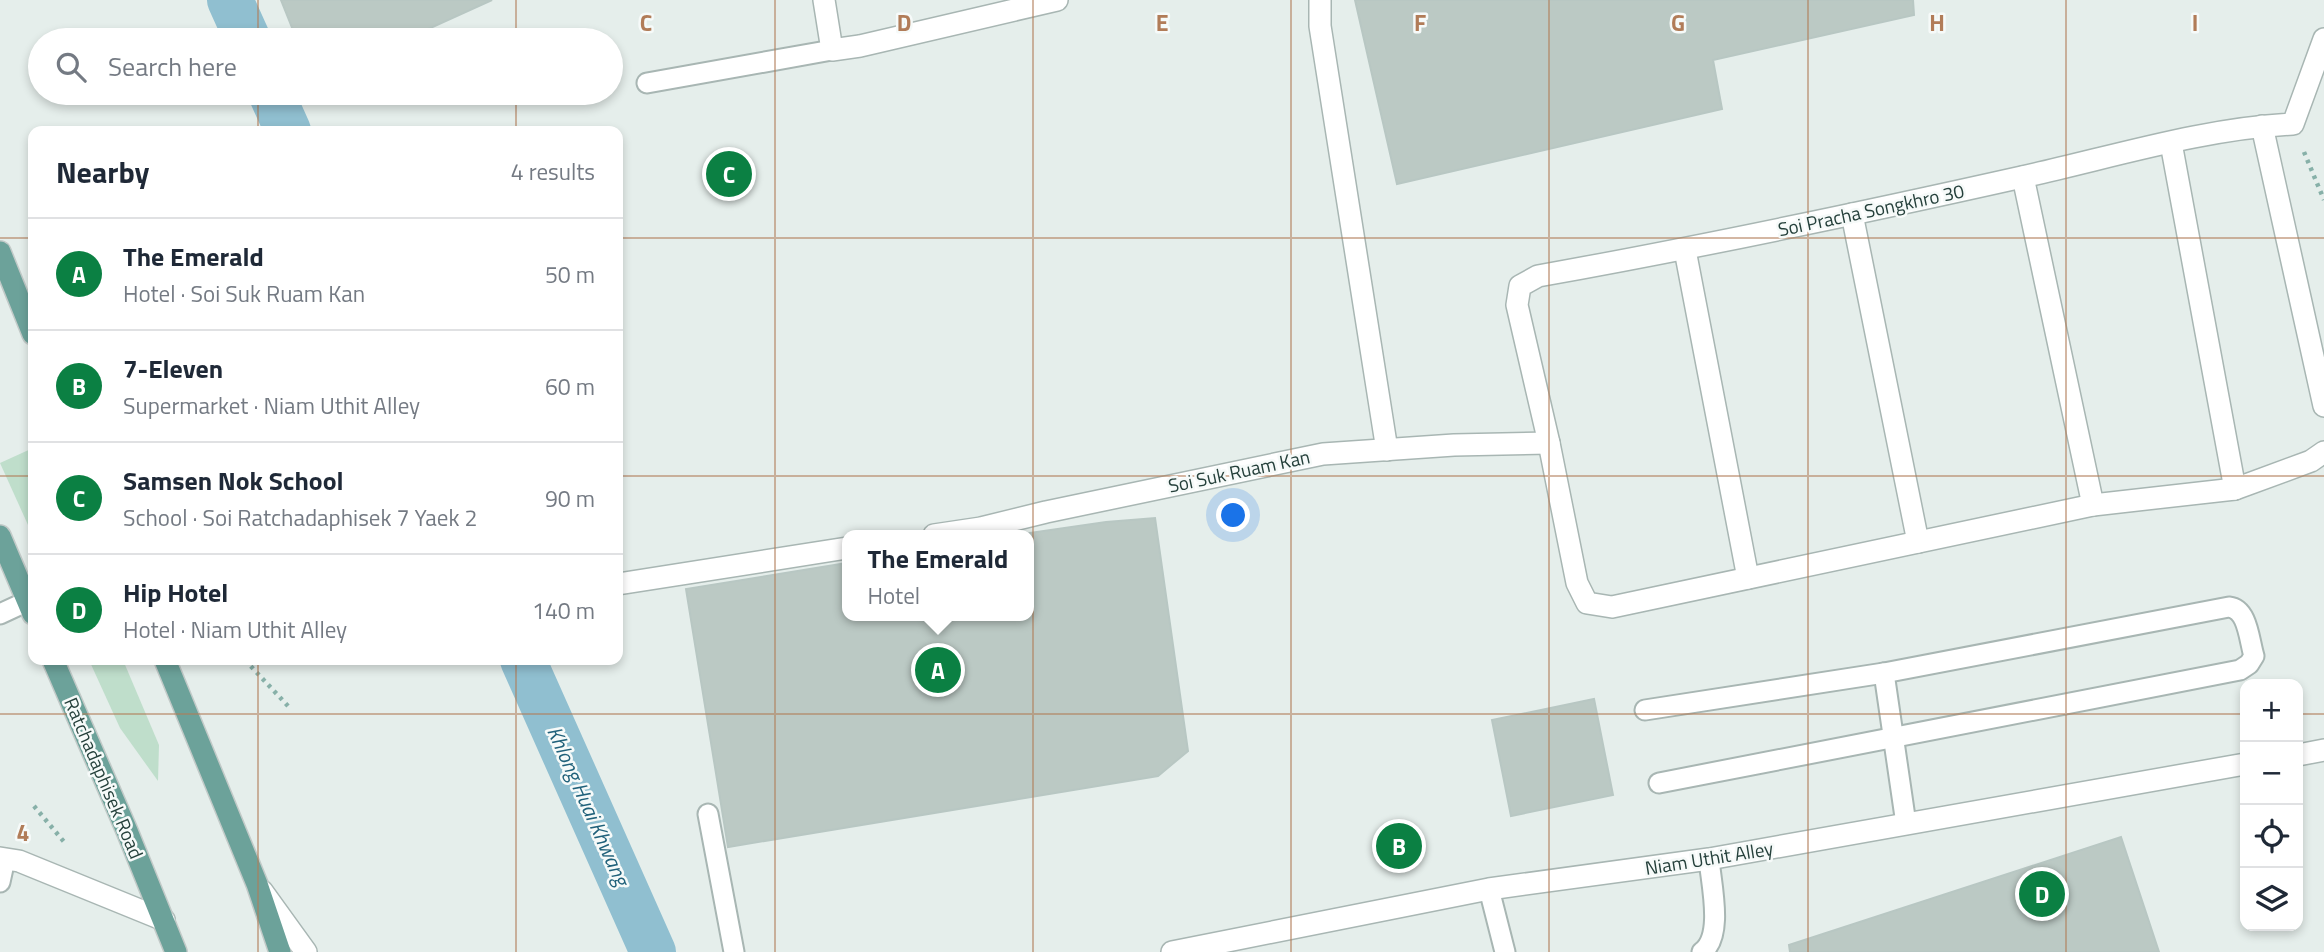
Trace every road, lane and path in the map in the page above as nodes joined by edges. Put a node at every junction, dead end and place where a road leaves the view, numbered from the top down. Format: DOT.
graph roads {
  1 [pos="824,0"];
  2 [pos="1057,0"];
  3 [pos="1320,0"];
  4 [pos="2324,39"];
  5 [pos="832,50"];
  6 [pos="648,83"];
  7 [pos="2293,124"];
  8 [pos="2262,126"];
  9 [pos="2171,143"];
  10 [pos="2023,177"];
  11 [pos="2324,200"];
  12 [pos="1852,214"];
  13 [pos="1685,250"];
  14 [pos="0,252"];
  15 [pos="28,322"];
  16 [pos="2324,406"];
  17 [pos="1549,443"];
  18 [pos="1387,450"];
  19 [pos="2324,452"];
  20 [pos="2235,489"];
  21 [pos="2093,505"];
  22 [pos="968,530"];
  23 [pos="0,536"];
  24 [pos="1918,542"];
  25 [pos="842,549"];
  26 [pos="1748,578"];
  27 [pos="623,584"];
  28 [pos="28,600"];
  29 [pos="28,608"];
  30 [pos="0,614"];
  31 [pos="55,665"];
  32 [pos="168,665"];
  33 [pos="251,665"];
  34 [pos="1884,673"];
  35 [pos="288,706"];
  36 [pos="1645,710"];
  37 [pos="1894,739"];
  38 [pos="2324,750"];
  39 [pos="2303,754"];
  40 [pos="2240,765"];
  41 [pos="1659,783"];
  42 [pos="34,806"];
  43 [pos="708,814"];
  44 [pos="1906,824"];
  45 [pos="69,849"];
  46 [pos="2,858"];
  47 [pos="1709,859"];
  48 [pos="0,881"];
  49 [pos="257,884"];
  50 [pos="1489,889"];
  51 [pos="154,897"];
  52 [pos="164,920"];
  53 [pos="176,952"];
  54 [pos="184,952"];
  55 [pos="280,952"];
  56 [pos="294,952"];
  57 [pos="306,952"];
  58 [pos="734,952"];
  59 [pos="1172,952"];
  60 [pos="1505,952"];
  61 [pos="1702,952"];
  1 -- 5 [label="street"];
  2 -- 5 [label="street"];
  3 -- 18 [label="street"];
  4 -- 7 [label="street"];
  5 -- 6 [label="lane"];
  7 -- 8 [label="street, Soi Pracha Songkhro 30"];
  7 -- 11 [label="path"];
  8 -- 9 [label="street, Soi Pracha Songkhro 30"];
  8 -- 16 [label="street"];
  9 -- 10 [label="street, Soi Pracha Songkhro 30"];
  9 -- 20 [label="street"];
  10 -- 12 [label="street, Soi Pracha Songkhro 30"];
  10 -- 21 [label="street"];
  12 -- 13 [label="street, Soi Pracha Songkhro 30"];
  12 -- 24 [label="street"];
  13 -- 17 [label="street, Soi Pracha Songkhro 30"];
  13 -- 26 [label="street"];
  14 -- 15 [label="main road"];
  17 -- 18 [label="street, Soi Suk Ruam Kan"];
  17 -- 26 [label="street"];
  18 -- 22 [label="street, Soi Suk Ruam Kan"];
  19 -- 20 [label="street"];
  20 -- 21 [label="street"];
  21 -- 24 [label="street"];
  23 -- 28 [label="main road"];
  24 -- 26 [label="street"];
  25 -- 27 [label="street"];
  29 -- 30 [label="lane"];
  31 -- 51 [label="main road, Ratchadaphisek Road"];
  32 -- 49 [label="main road"];
  33 -- 35 [label="path"];
  34 -- 36 [label="lane"];
  34 -- 37 [label="lane"];
  34 -- 37 [label="lane"];
  37 -- 41 [label="lane"];
  37 -- 44 [label="lane"];
  38 -- 39 [label="street"];
  40 -- 44 [label="street, Niam Uthit Alley"];
  42 -- 45 [label="path"];
  43 -- 58 [label="lane"];
  44 -- 47 [label="street, Niam Uthit Alley"];
  46 -- 48 [label="lane"];
  46 -- 52 [label="street"];
  47 -- 50 [label="street, Niam Uthit Alley"];
  47 -- 61 [label="lane"];
  49 -- 55 [label="main road"];
  49 -- 56 [label="main road"];
  49 -- 57 [label="street"];
  50 -- 59 [label="street, Niam Uthit Alley"];
  50 -- 60 [label="lane"];
  51 -- 52 [label="main road, Ratchadaphisek Road"];
  51 -- 54 [label="main road, Ratchadaphisek Road"];
  52 -- 53 [label="main road, Ratchadaphisek Road"];
}
